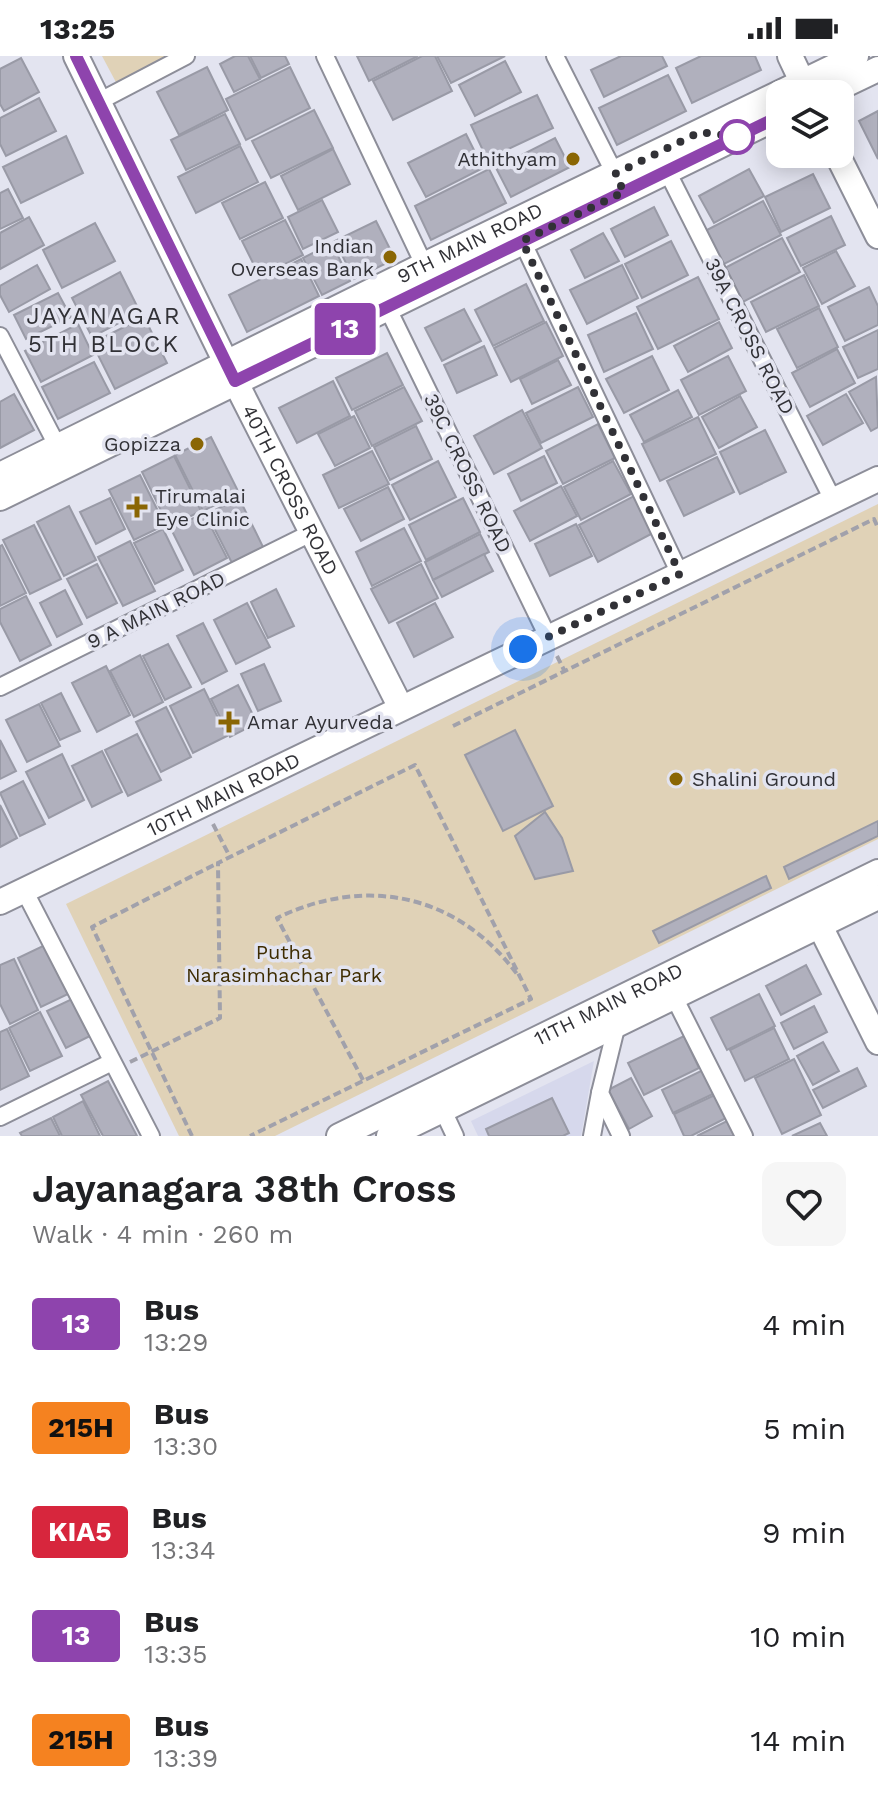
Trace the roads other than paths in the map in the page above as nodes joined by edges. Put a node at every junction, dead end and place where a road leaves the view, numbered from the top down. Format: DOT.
graph roads {
  1 [pos="76,56"];
  2 [pos="186,56"];
  3 [pos="325,56"];
  4 [pos="555,56"];
  5 [pos="790,56"];
  6 [pos="856,56"];
  7 [pos="878,69"];
  8 [pos="801,80"];
  9 [pos="818,80"];
  10 [pos="854,81"];
  11 [pos="98,102"];
  12 [pos="766,108"];
  13 [pos="766,123"];
  14 [pos="844,168"];
  15 [pos="667,171"];
  16 [pos="619,183"];
  17 [pos="878,236"];
  18 [pos="522,241"];
  19 [pos="429,275"];
  20 [pos="388,309"];
  21 [pos="0,336"];
  22 [pos="231,372"];
  23 [pos="62,456"];
  24 [pos="0,475"];
  25 [pos="878,479"];
  26 [pos="0,498"];
  27 [pos="833,500"];
  28 [pos="311,533"];
  29 [pos="680,574"];
  30 [pos="548,637"];
  31 [pos="0,687"];
  32 [pos="401,708"];
  33 [pos="878,872"];
  34 [pos="24,890"];
  35 [pos="878,897"];
  36 [pos="0,902"];
  37 [pos="815,916"];
  38 [pos="674,997"];
  39 [pos="617,1024"];
  40 [pos="878,1042"];
  41 [pos="114,1066"];
  42 [pos="600,1093"];
  43 [pos="438,1100"];
  44 [pos="0,1117"];
  45 [pos="151,1136"];
  46 [pos="339,1136"];
  47 [pos="389,1136"];
  48 [pos="455,1136"];
  49 [pos="592,1136"];
  50 [pos="621,1136"];
  51 [pos="744,1136"];
  1 -- 11 [label="main road, 40TH CROSS ROAD"];
  2 -- 11 [label="street"];
  3 -- 19 [label="street"];
  4 -- 16 [label="street"];
  5 -- 8 [label="main road"];
  6 -- 9 [label="main road, 9TH MAIN ROAD"];
  7 -- 10 [label="main road"];
  11 -- 22 [label="main road, 40TH CROSS ROAD"];
  12 -- 16 [label="main road, 9TH MAIN ROAD"];
  13 -- 15 [label="main road, 9TH MAIN ROAD"];
  14 -- 17 [label="main road"];
  15 -- 16 [label="main road, 9TH MAIN ROAD"];
  15 -- 27 [label="street, 39A CROSS ROAD"];
  16 -- 18 [label="main road, 9TH MAIN ROAD"];
  16 -- 19 [label="main road, 9TH MAIN ROAD"];
  18 -- 19 [label="main road, 9TH MAIN ROAD"];
  18 -- 29 [label="street"];
  19 -- 20 [label="main road, 9TH MAIN ROAD"];
  19 -- 22 [label="main road, 9TH MAIN ROAD"];
  20 -- 22 [label="main road, 9TH MAIN ROAD"];
  20 -- 30 [label="street, 39C CROSS ROAD"];
  21 -- 23 [label="street"];
  22 -- 23 [label="main road, 9TH MAIN ROAD"];
  22 -- 28 [label="main road, 40TH CROSS ROAD"];
  23 -- 24 [label="main road, 9TH MAIN ROAD"];
  23 -- 26 [label="main road, 9TH MAIN ROAD"];
  25 -- 27 [label="main road, 10TH MAIN ROAD"];
  27 -- 29 [label="main road, 10TH MAIN ROAD"];
  28 -- 31 [label="street, 9 A MAIN ROAD"];
  28 -- 32 [label="main road, 40TH CROSS ROAD"];
  29 -- 30 [label="main road, 10TH MAIN ROAD"];
  30 -- 32 [label="main road, 10TH MAIN ROAD"];
  32 -- 34 [label="main road, 10TH MAIN ROAD"];
  33 -- 37 [label="main road, 11TH MAIN ROAD"];
  34 -- 36 [label="main road, 10TH MAIN ROAD"];
  34 -- 41 [label="street"];
  35 -- 37 [label="main road, 11TH MAIN ROAD"];
  37 -- 38 [label="main road, 11TH MAIN ROAD"];
  37 -- 40 [label="main road"];
  37 -- 43 [label="main road, 11TH MAIN ROAD"];
  38 -- 39 [label="main road, 11TH MAIN ROAD"];
  38 -- 51 [label="street"];
  39 -- 42 [label="street"];
  39 -- 43 [label="main road, 11TH MAIN ROAD"];
  41 -- 44 [label="street"];
  41 -- 45 [label="street"];
  42 -- 49 [label="street"];
  42 -- 50 [label="street"];
  43 -- 46 [label="main road, 11TH MAIN ROAD"];
  43 -- 47 [label="main road, 11TH MAIN ROAD"];
  43 -- 48 [label="street"];
}
